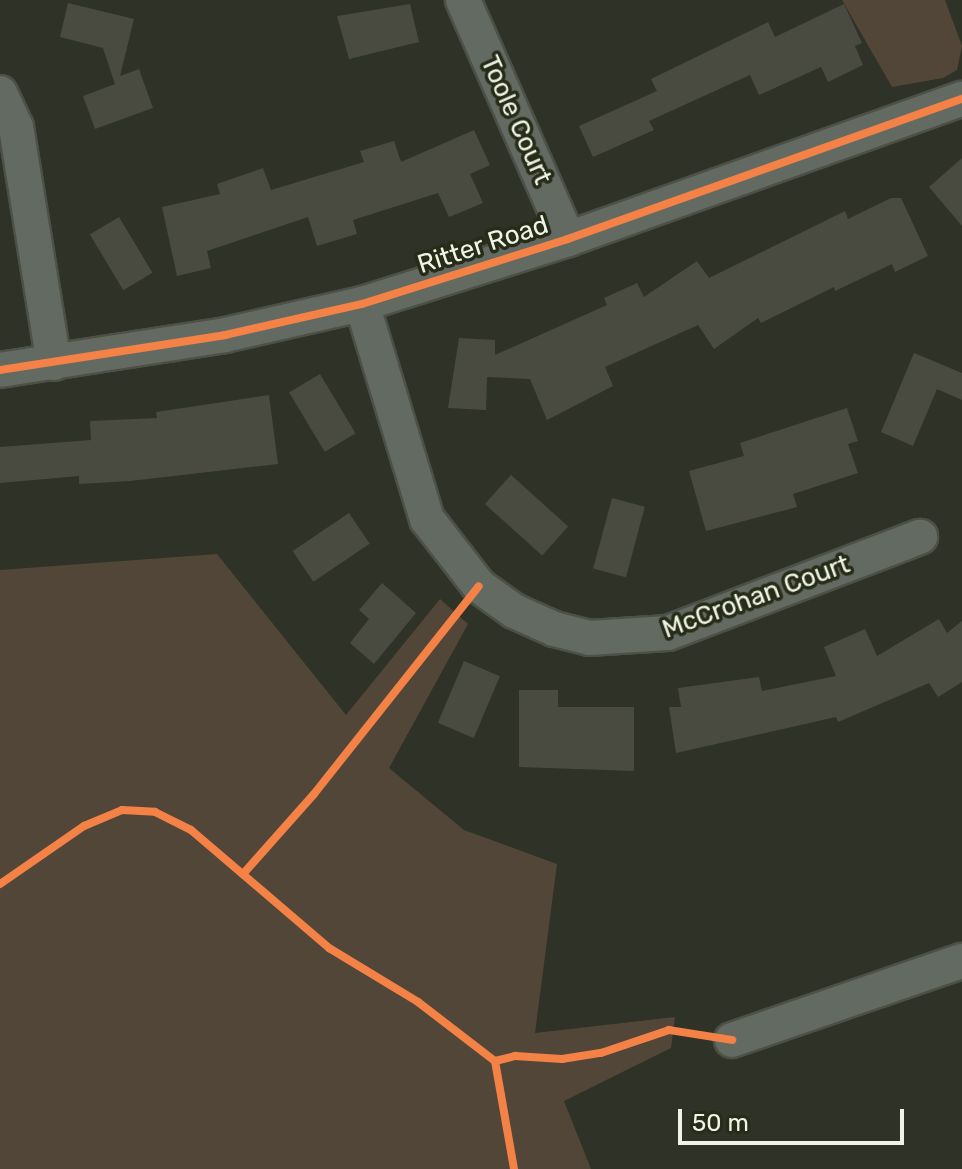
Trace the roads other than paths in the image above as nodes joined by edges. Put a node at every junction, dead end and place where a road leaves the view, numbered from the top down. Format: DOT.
graph roads {
  1 [pos="463,0"];
  2 [pos="0,93"];
  3 [pos="962,99"];
  4 [pos="568,239"];
  5 [pos="362,304"];
  6 [pos="54,363"];
  7 [pos="0,370"];
  8 [pos="920,537"];
  9 [pos="962,961"];
  10 [pos="732,1040"];
  1 -- 4 [label="street, Toole Court"];
  2 -- 6 [label="street"];
  3 -- 4 [label="street, Ritter Road"];
  4 -- 5 [label="street, Ritter Road"];
  5 -- 6 [label="street, Ritter Road"];
  5 -- 8 [label="street, McCrohan Court"];
  6 -- 7 [label="street, Ritter Road"];
  9 -- 10 [label="street"];
}
